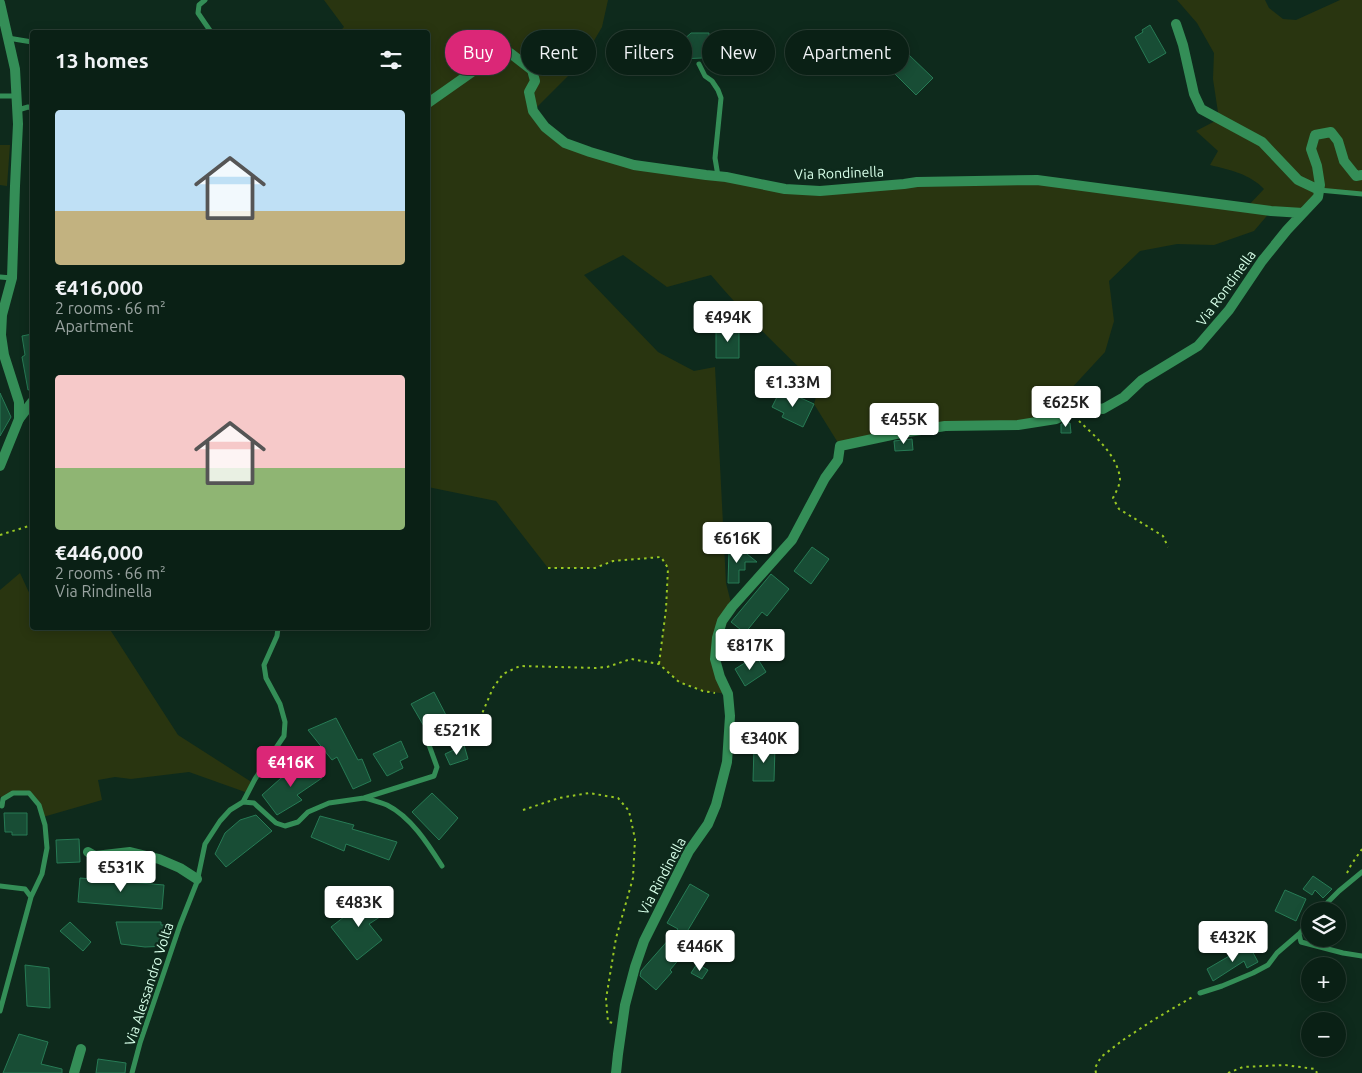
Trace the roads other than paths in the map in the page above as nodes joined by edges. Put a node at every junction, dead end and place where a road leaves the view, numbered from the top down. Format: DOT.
graph roads {
  1 [pos="206,0"];
  2 [pos="0,3"];
  3 [pos="1176,24"];
  4 [pos="210,30"];
  5 [pos="8,38"];
  6 [pos="30,42"];
  7 [pos="699,64"];
  8 [pos="0,96"];
  9 [pos="16,96"];
  10 [pos="430,102"];
  11 [pos="30,108"];
  12 [pos="17,110"];
  13 [pos="1362,175"];
  14 [pos="718,176"];
  15 [pos="1319,190"];
  16 [pos="1362,194"];
  17 [pos="1303,213"];
  18 [pos="0,276"];
  19 [pos="12,278"];
  20 [pos="30,405"];
  21 [pos="19,419"];
  22 [pos="0,466"];
  23 [pos="278,630"];
  24 [pos="728,694"];
  25 [pos="429,745"];
  26 [pos="364,798"];
  27 [pos="243,802"];
  28 [pos="2,806"];
  29 [pos="88,852"];
  30 [pos="442,866"];
  31 [pos="1362,872"];
  32 [pos="197,879"];
  33 [pos="0,886"];
  34 [pos="31,897"];
  35 [pos="1328,902"];
  36 [pos="1301,932"];
  37 [pos="1299,934"];
  38 [pos="1362,956"];
  39 [pos="1200,993"];
  40 [pos="0,1011"];
  41 [pos="81,1049"];
  42 [pos="74,1073"];
  43 [pos="132,1073"];
  44 [pos="616,1073"];
  1 -- 4 [label="lane"];
  2 -- 5 [label="street"];
  3 -- 15 [label="street"];
  5 -- 6 [label="lane"];
  5 -- 9 [label="street"];
  7 -- 14 [label="lane"];
  8 -- 9 [label="lane"];
  9 -- 12 [label="street"];
  10 -- 14 [label="street, Via Rondinella"];
  11 -- 12 [label="lane"];
  12 -- 19 [label="street"];
  13 -- 15 [label="street"];
  14 -- 17 [label="street, Via Rondinella"];
  15 -- 16 [label="lane"];
  15 -- 17 [label="street, Via Rondinella"];
  17 -- 24 [label="street, Via Rondinella"];
  18 -- 19 [label="lane"];
  19 -- 21 [label="street"];
  20 -- 21 [label="street"];
  21 -- 22 [label="street"];
  23 -- 27 [label="lane"];
  24 -- 44 [label="street, Via Rindinella"];
  25 -- 26 [label="lane"];
  26 -- 27 [label="lane"];
  26 -- 30 [label="lane"];
  27 -- 32 [label="lane, Via Alessandro Volta"];
  28 -- 34 [label="lane"];
  29 -- 32 [label="street"];
  31 -- 35 [label="lane"];
  32 -- 43 [label="lane, Via Alessandro Volta"];
  33 -- 34 [label="lane"];
  34 -- 40 [label="lane"];
  36 -- 37 [label="lane"];
  37 -- 38 [label="lane"];
  37 -- 39 [label="lane"];
  41 -- 42 [label="street"];
}
